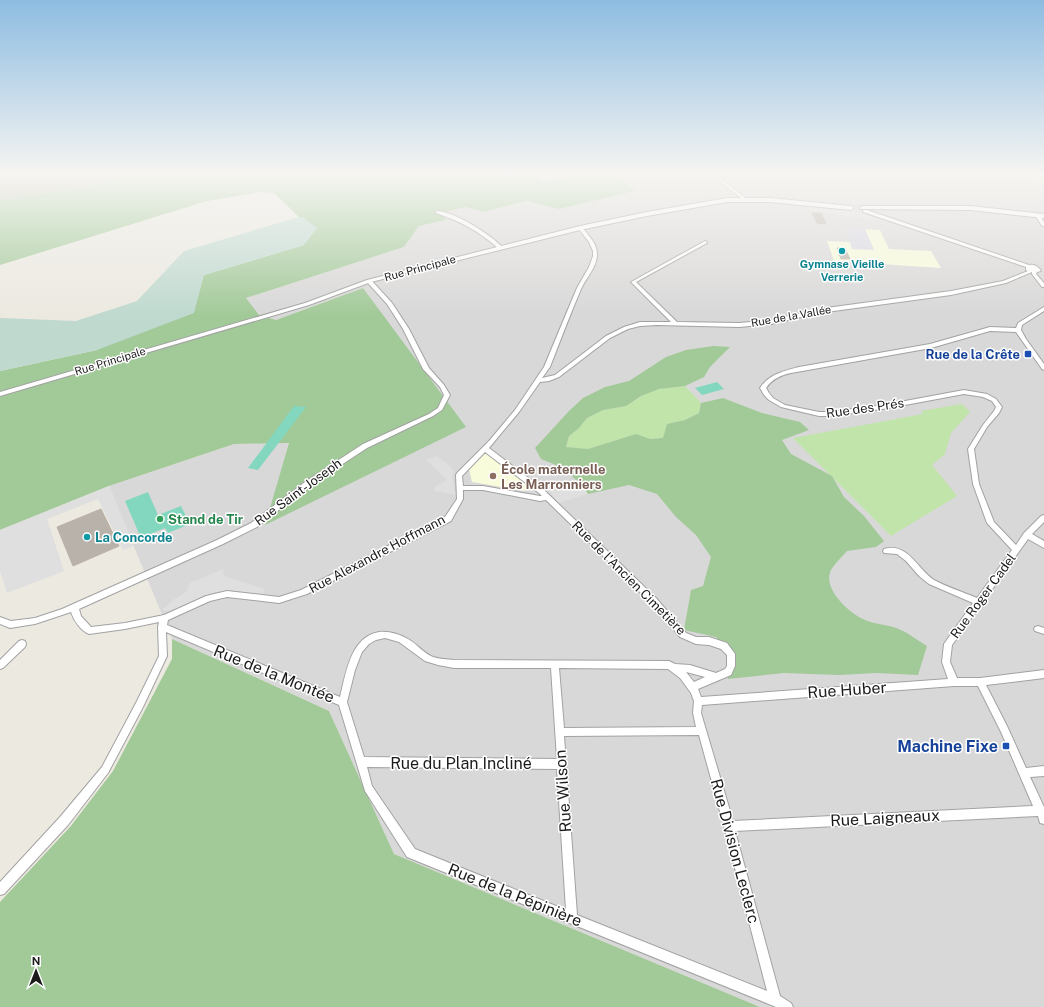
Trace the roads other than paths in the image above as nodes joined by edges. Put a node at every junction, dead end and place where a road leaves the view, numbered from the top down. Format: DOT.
graph roads {
  1 [pos="464,222"];
  2 [pos="610,222"];
  3 [pos="897,222"];
  4 [pos="580,228"];
  5 [pos="705,242"];
  6 [pos="500,247"];
  7 [pos="1035,270"];
  8 [pos="369,281"];
  9 [pos="1044,286"];
  10 [pos="1044,309"];
  11 [pos="1036,314"];
  12 [pos="1044,317"];
  13 [pos="676,324"];
  14 [pos="1018,330"];
  15 [pos="1044,368"];
  16 [pos="540,380"];
  17 [pos="0,394"];
  18 [pos="485,448"];
  19 [pos="460,488"];
  20 [pos="546,497"];
  21 [pos="1044,518"];
  22 [pos="1027,535"];
  23 [pos="1044,545"];
  24 [pos="1016,550"];
  25 [pos="887,551"];
  26 [pos="980,603"];
  27 [pos="74,607"];
  28 [pos="165,618"];
  29 [pos="0,620"];
  30 [pos="162,627"];
  31 [pos="22,644"];
  32 [pos="0,665"];
  33 [pos="555,665"];
  34 [pos="673,666"];
  35 [pos="1044,674"];
  36 [pos="716,677"];
  37 [pos="954,682"];
  38 [pos="980,682"];
  39 [pos="692,687"];
  40 [pos="698,701"];
  41 [pos="343,702"];
  42 [pos="702,731"];
  43 [pos="560,732"];
  44 [pos="361,762"];
  45 [pos="562,764"];
  46 [pos="1044,771"];
  47 [pos="1025,773"];
  48 [pos="1042,814"];
  49 [pos="730,826"];
  50 [pos="0,890"];
  51 [pos="572,918"];
  52 [pos="775,1000"];
  53 [pos="787,1007"];
  1 -- 6 [label="street"];
  2 -- 4 [label="street, Rue Principale"];
  3 -- 7 [label="street"];
  4 -- 6 [label="street, Rue Principale"];
  4 -- 16 [label="street, Rue Alexandre Hoffmann"];
  5 -- 13 [label="street"];
  6 -- 8 [label="street, Rue Principale"];
  7 -- 9 [label="street"];
  7 -- 13 [label="street, Rue de la Vallée"];
  8 -- 17 [label="street, Rue Principale"];
  8 -- 27 [label="street, Rue Saint-Joseph"];
  10 -- 11 [label="street"];
  11 -- 12 [label="street"];
  11 -- 14 [label="street"];
  13 -- 16 [label="street, Rue de la Vallée"];
  14 -- 15 [label="street"];
  14 -- 24 [label="street, Rue des Prés"];
  16 -- 18 [label="street, Rue Alexandre Hoffmann"];
  18 -- 19 [label="street, Rue Alexandre Hoffmann"];
  18 -- 20 [label="street, Rue de l'Ancien Cimetière"];
  19 -- 20 [label="street"];
  19 -- 28 [label="street, Rue Alexandre Hoffmann"];
  20 -- 36 [label="street, Rue de l'Ancien Cimetière"];
  21 -- 22 [label="street, Rue Roger Cadel"];
  22 -- 23 [label="street"];
  22 -- 24 [label="street, Rue Roger Cadel"];
  24 -- 26 [label="street, Rue Roger Cadel"];
  25 -- 26 [label="street"];
  26 -- 37 [label="street, Rue Roger Cadel"];
  27 -- 28 [label="street"];
  27 -- 29 [label="street, Rue Saint-Joseph"];
  28 -- 30 [label="street"];
  30 -- 41 [label="street, Rue de la Montée"];
  30 -- 50 [label="street"];
  31 -- 32 [label="street"];
  33 -- 34 [label="street, Rue de la Montée"];
  33 -- 41 [label="street, Rue de la Montée"];
  33 -- 43 [label="street, Rue Wilson"];
  34 -- 36 [label="street"];
  34 -- 39 [label="street"];
  35 -- 38 [label="street, Rue Huber"];
  36 -- 39 [label="street, Rue de l'Ancien Cimetière"];
  37 -- 38 [label="street, Rue Huber"];
  37 -- 40 [label="street, Rue Huber"];
  38 -- 47 [label="street"];
  39 -- 40 [label="street"];
  40 -- 42 [label="street, Rue Division Leclerc"];
  41 -- 44 [label="street, Rue de la Pépinière"];
  42 -- 43 [label="street"];
  42 -- 49 [label="street, Rue Division Leclerc"];
  43 -- 45 [label="street, Rue Wilson"];
  44 -- 45 [label="street, Rue du Plan Incliné"];
  44 -- 51 [label="street, Rue de la Pépinière"];
  45 -- 51 [label="street, Rue Wilson"];
  46 -- 47 [label="street"];
  47 -- 48 [label="street"];
  48 -- 49 [label="street, Rue Laigneaux"];
  49 -- 52 [label="street, Rue Division Leclerc"];
  51 -- 52 [label="street, Rue de la Pépinière"];
  52 -- 53 [label="street, Rue de la Pépinière"];
}
